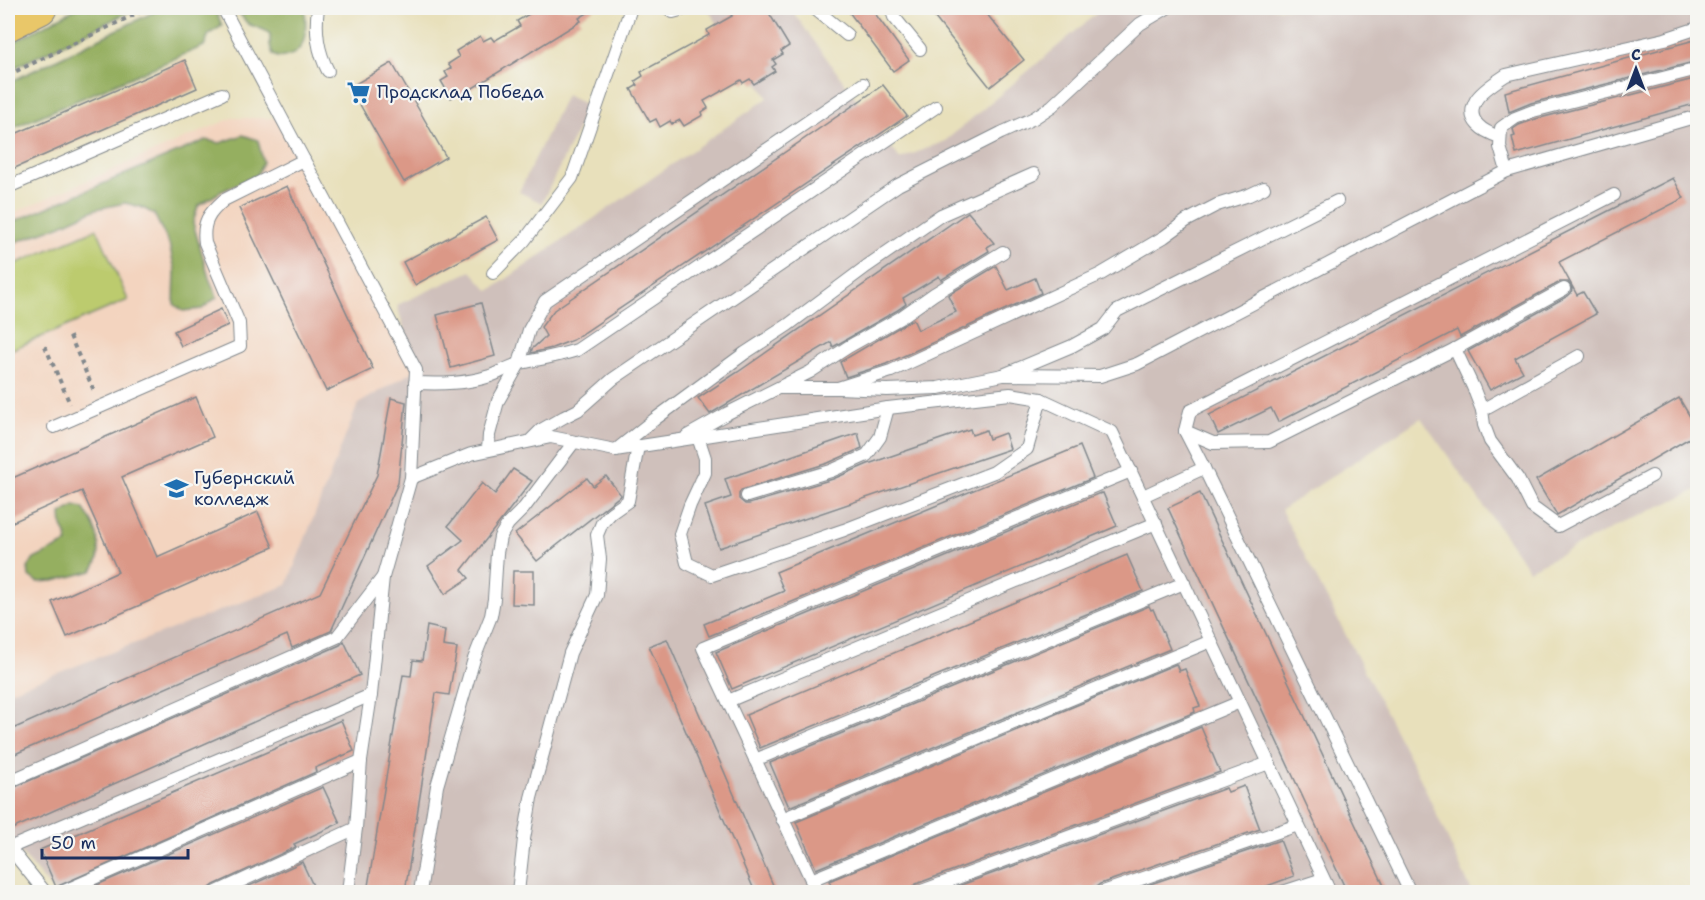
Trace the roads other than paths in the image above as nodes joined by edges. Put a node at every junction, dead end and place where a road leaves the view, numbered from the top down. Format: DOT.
graph roads {
  1 [pos="40,8"];
  2 [pos="223,8"];
  3 [pos="318,8"];
  4 [pos="631,8"];
  5 [pos="668,8"];
  6 [pos="688,8"];
  7 [pos="814,8"];
  8 [pos="891,8"];
  9 [pos="1167,8"];
  10 [pos="8,24"];
  11 [pos="1698,28"];
  12 [pos="847,35"];
  13 [pos="920,49"];
  14 [pos="1698,69"];
  15 [pos="328,71"];
  16 [pos="863,84"];
  17 [pos="222,94"];
  18 [pos="936,107"];
  19 [pos="1698,116"];
  20 [pos="1500,137"];
  21 [pos="304,160"];
  22 [pos="1507,171"];
  23 [pos="1034,174"];
  24 [pos="8,187"];
  25 [pos="1264,188"];
  26 [pos="1614,195"];
  27 [pos="1337,201"];
  28 [pos="1003,252"];
  29 [pos="493,273"];
  30 [pos="1564,289"];
  31 [pos="1455,349"];
  32 [pos="1579,356"];
  33 [pos="519,364"];
  34 [pos="1003,375"];
  35 [pos="415,383"];
  36 [pos="952,386"];
  37 [pos="780,388"];
  38 [pos="838,388"];
  39 [pos="1041,399"];
  40 [pos="929,404"];
  41 [pos="888,408"];
  42 [pos="1482,410"];
  43 [pos="54,427"];
  44 [pos="1185,431"];
  45 [pos="698,437"];
  46 [pos="681,439"];
  47 [pos="529,442"];
  48 [pos="574,442"];
  49 [pos="638,446"];
  50 [pos="488,450"];
  51 [pos="615,450"];
  52 [pos="1204,468"];
  53 [pos="1131,471"];
  54 [pos="1652,476"];
  55 [pos="411,478"];
  56 [pos="747,496"];
  57 [pos="1143,496"];
  58 [pos="1156,524"];
  59 [pos="383,577"];
  60 [pos="1184,583"];
  61 [pos="1211,641"];
  62 [pos="371,695"];
  63 [pos="728,701"];
  64 [pos="1240,702"];
  65 [pos="755,759"];
  66 [pos="361,761"];
  67 [pos="1269,763"];
  68 [pos="8,782"];
  69 [pos="782,819"];
  70 [pos="1298,825"];
  71 [pos="357,828"];
  72 [pos="8,848"];
  73 [pos="1323,879"];
  74 [pos="811,880"];
  75 [pos="45,892"];
  76 [pos="62,892"];
  77 [pos="217,892"];
  78 [pos="346,892"];
  79 [pos="420,892"];
  80 [pos="518,892"];
  81 [pos="817,892"];
  82 [pos="919,892"];
  83 [pos="1103,892"];
  84 [pos="1283,892"];
  85 [pos="1330,892"];
  86 [pos="1410,892"];
  1 -- 10 [label="main road"];
  2 -- 21 [label="lane"];
  3 -- 15 [label="lane"];
  4 -- 29 [label="lane"];
  5 -- 6 [label="lane"];
  7 -- 12 [label="lane"];
  8 -- 13 [label="lane"];
  9 -- 47 [label="lane"];
  11 -- 20 [label="lane"];
  14 -- 20 [label="lane"];
  16 -- 33 [label="lane"];
  17 -- 24 [label="lane"];
  18 -- 33 [label="lane"];
  19 -- 22 [label="lane"];
  20 -- 22 [label="lane"];
  21 -- 35 [label="lane"];
  21 -- 43 [label="lane"];
  22 -- 34 [label="lane"];
  23 -- 51 [label="lane"];
  25 -- 38 [label="lane"];
  26 -- 44 [label="lane"];
  27 -- 34 [label="lane"];
  28 -- 37 [label="lane"];
  30 -- 31 [label="lane"];
  31 -- 42 [label="lane"];
  31 -- 44 [label="lane"];
  32 -- 42 [label="lane"];
  33 -- 35 [label="lane"];
  33 -- 50 [label="lane"];
  34 -- 36 [label="lane"];
  35 -- 55 [label="lane"];
  36 -- 38 [label="lane"];
  36 -- 40 [label="lane"];
  37 -- 38 [label="lane"];
  37 -- 46 [label="lane"];
  39 -- 40 [label="lane"];
  39 -- 45 [label="lane"];
  39 -- 53 [label="lane"];
  40 -- 41 [label="lane"];
  41 -- 45 [label="lane"];
  41 -- 56 [label="lane"];
  42 -- 54 [label="lane"];
  44 -- 52 [label="lane"];
  45 -- 46 [label="lane"];
  46 -- 49 [label="lane"];
  47 -- 48 [label="lane"];
  47 -- 50 [label="lane"];
  48 -- 51 [label="lane"];
  48 -- 79 [label="lane"];
  49 -- 51 [label="lane"];
  49 -- 80 [label="lane"];
  50 -- 55 [label="lane"];
  52 -- 57 [label="lane"];
  52 -- 86 [label="lane"];
  53 -- 57 [label="lane"];
  53 -- 63 [label="lane"];
  55 -- 59 [label="lane"];
  57 -- 58 [label="lane"];
  58 -- 60 [label="lane"];
  58 -- 63 [label="lane"];
  59 -- 62 [label="lane"];
  59 -- 68 [label="lane"];
  60 -- 61 [label="lane"];
  60 -- 65 [label="lane"];
  61 -- 64 [label="lane"];
  61 -- 69 [label="lane"];
  62 -- 66 [label="lane"];
  62 -- 72 [label="lane"];
  63 -- 65 [label="lane"];
  64 -- 67 [label="lane"];
  64 -- 74 [label="lane"];
  65 -- 69 [label="lane"];
  66 -- 71 [label="lane"];
  66 -- 76 [label="lane"];
  67 -- 70 [label="lane"];
  67 -- 82 [label="lane"];
  69 -- 74 [label="lane"];
  70 -- 73 [label="lane"];
  70 -- 83 [label="lane"];
  71 -- 77 [label="lane"];
  71 -- 78 [label="lane"];
  72 -- 75 [label="lane"];
  73 -- 84 [label="lane"];
  73 -- 85 [label="lane"];
  74 -- 81 [label="lane"];
}
